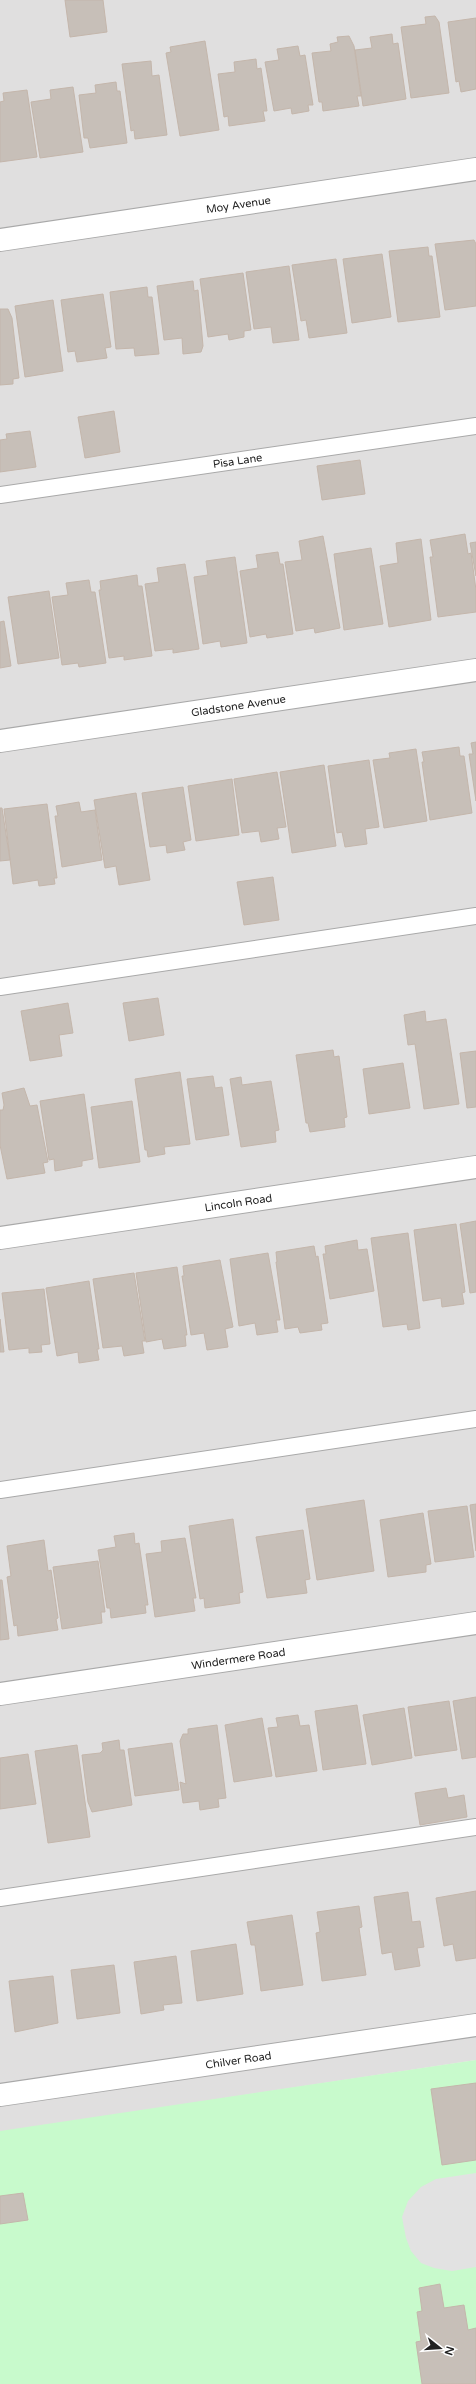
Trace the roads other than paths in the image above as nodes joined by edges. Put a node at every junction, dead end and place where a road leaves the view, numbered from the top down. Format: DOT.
graph roads {
  1 [pos="476,169"];
  2 [pos="0,240"];
  3 [pos="476,426"];
  4 [pos="0,495"];
  5 [pos="476,670"];
  6 [pos="0,741"];
  7 [pos="476,916"];
  8 [pos="0,987"];
  9 [pos="476,1167"];
  10 [pos="0,1238"];
  11 [pos="476,1419"];
  12 [pos="0,1490"];
  13 [pos="476,1623"];
  14 [pos="0,1694"];
  15 [pos="476,1826"];
  16 [pos="0,1898"];
  17 [pos="476,2025"];
  18 [pos="0,2095"];
  1 -- 2 [label="street, Moy Avenue"];
  3 -- 4 [label="lane, Pisa Lane"];
  5 -- 6 [label="street, Gladstone Avenue"];
  7 -- 8 [label="lane"];
  9 -- 10 [label="street, Lincoln Road"];
  11 -- 12 [label="lane"];
  13 -- 14 [label="street, Windermere Road"];
  15 -- 16 [label="lane"];
  17 -- 18 [label="street, Chilver Road"];
}
